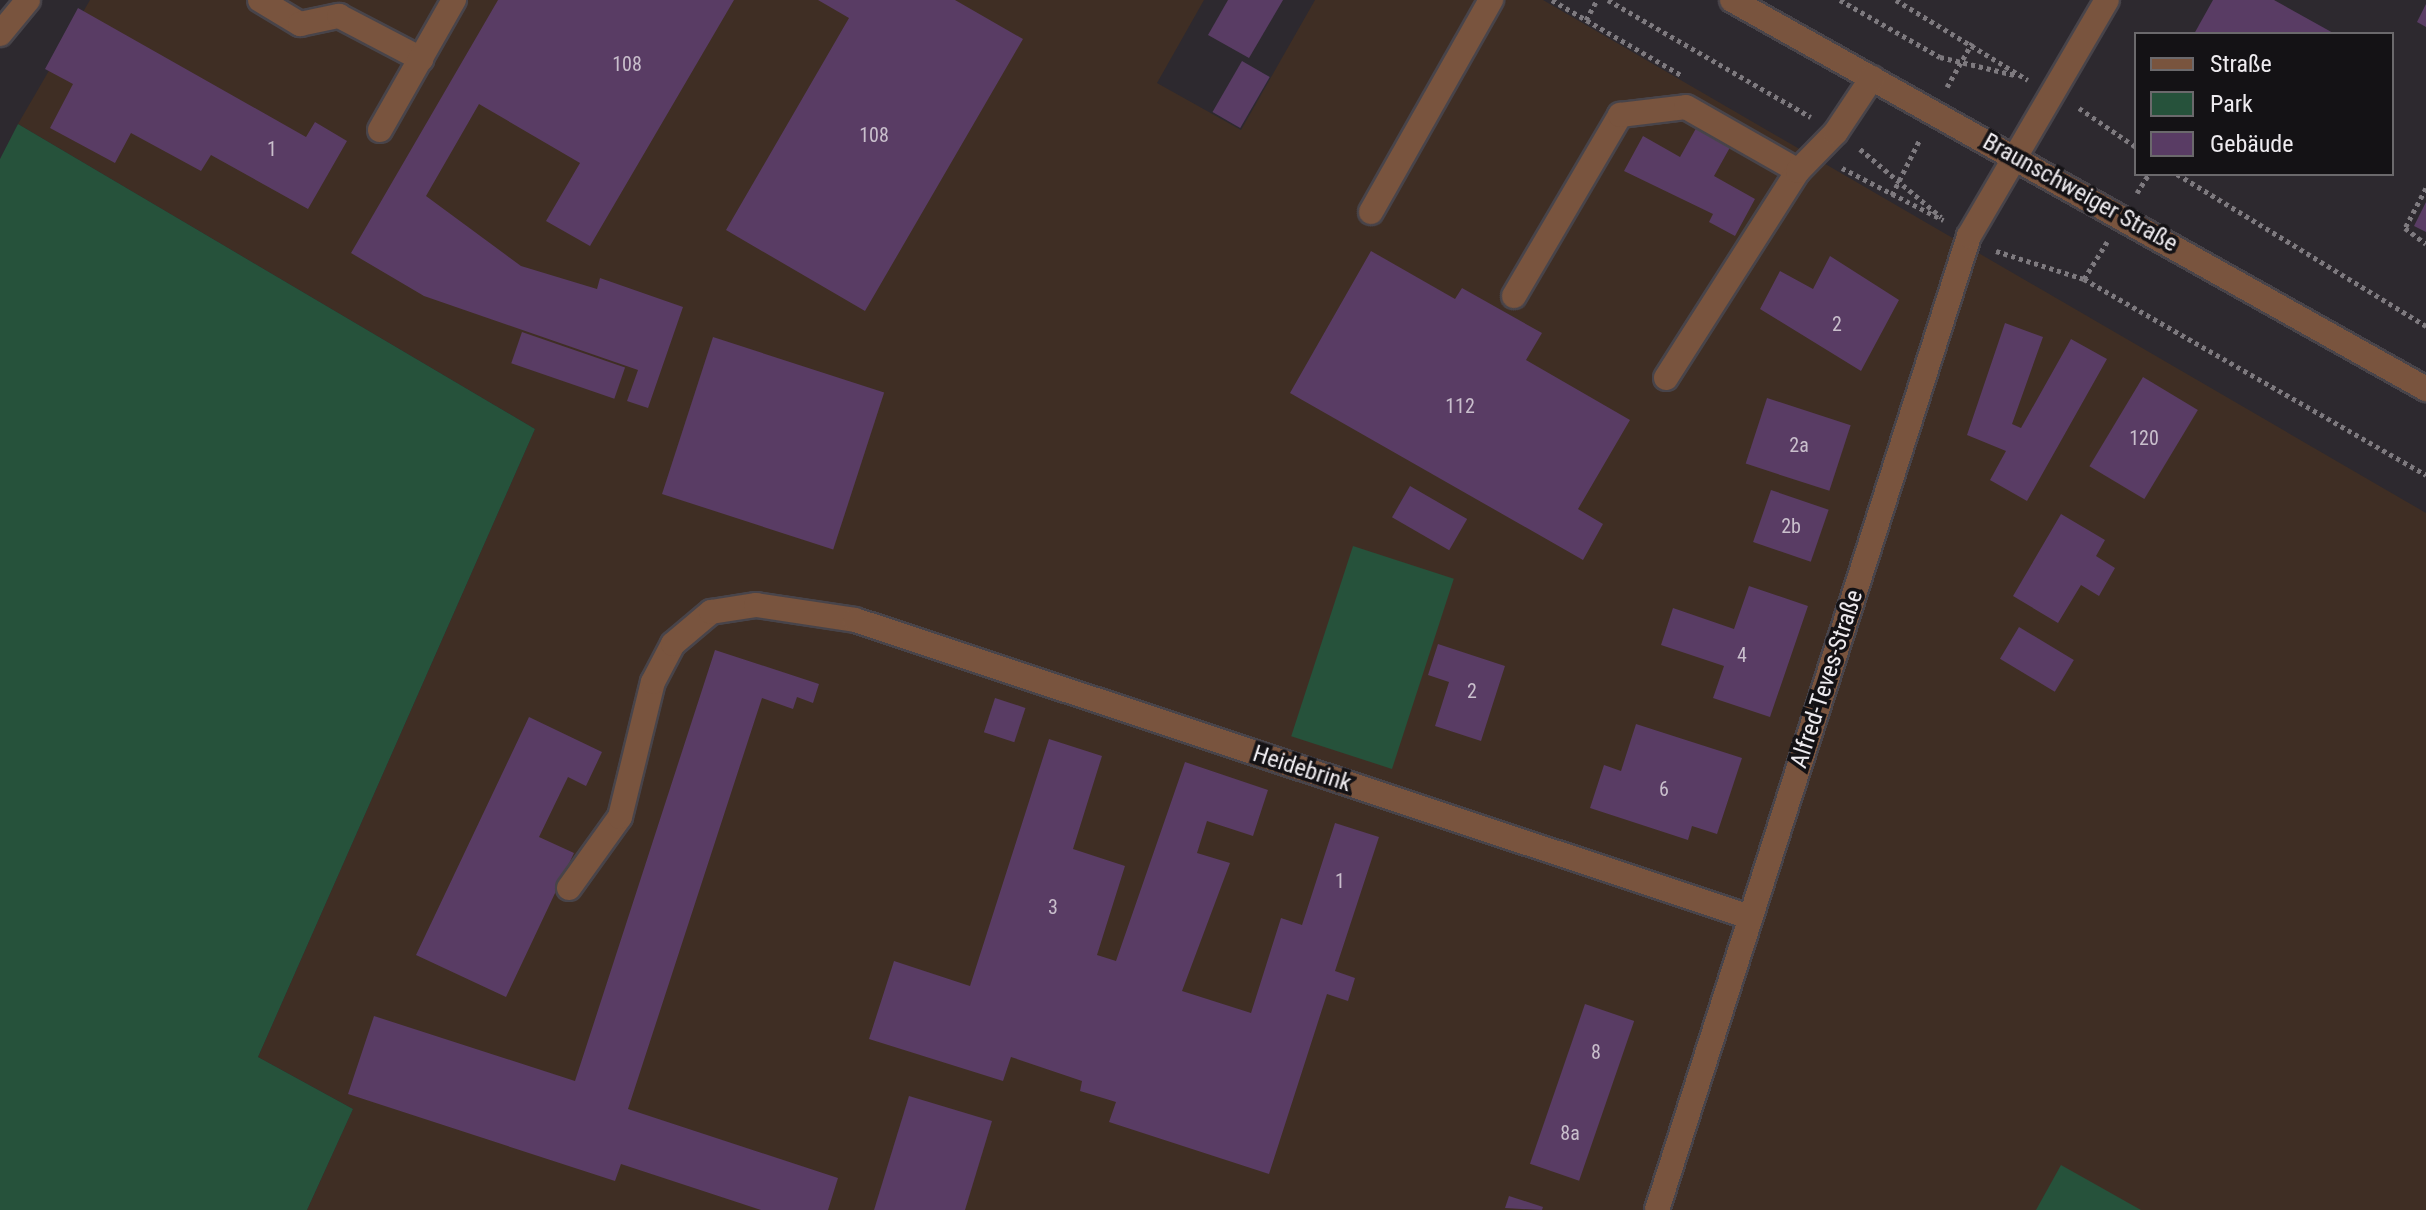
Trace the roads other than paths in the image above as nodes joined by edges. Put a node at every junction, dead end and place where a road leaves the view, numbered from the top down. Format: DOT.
graph roads {
  1 [pos="28,0"];
  2 [pos="260,0"];
  3 [pos="454,0"];
  4 [pos="1491,0"];
  5 [pos="1732,0"];
  6 [pos="2107,0"];
  7 [pos="0,34"];
  8 [pos="421,59"];
  9 [pos="1872,78"];
  10 [pos="380,130"];
  11 [pos="2019,159"];
  12 [pos="1798,171"];
  13 [pos="1371,212"];
  14 [pos="1514,296"];
  15 [pos="1666,378"];
  16 [pos="2426,389"];
  17 [pos="569,888"];
  18 [pos="1750,917"];
  19 [pos="1657,1210"];
  1 -- 7 [label="street"];
  2 -- 8 [label="street"];
  3 -- 8 [label="street"];
  4 -- 13 [label="street"];
  5 -- 9 [label="street, Braunschweiger Straße"];
  6 -- 11 [label="street, Alfred-Teves-Straße"];
  8 -- 10 [label="street"];
  9 -- 11 [label="street, Braunschweiger Straße"];
  9 -- 12 [label="street"];
  11 -- 16 [label="street, Braunschweiger Straße"];
  11 -- 18 [label="street, Alfred-Teves-Straße"];
  12 -- 14 [label="street"];
  12 -- 15 [label="street"];
  17 -- 18 [label="street, Heidebrink"];
  18 -- 19 [label="street, Alfred-Teves-Straße"];
}
